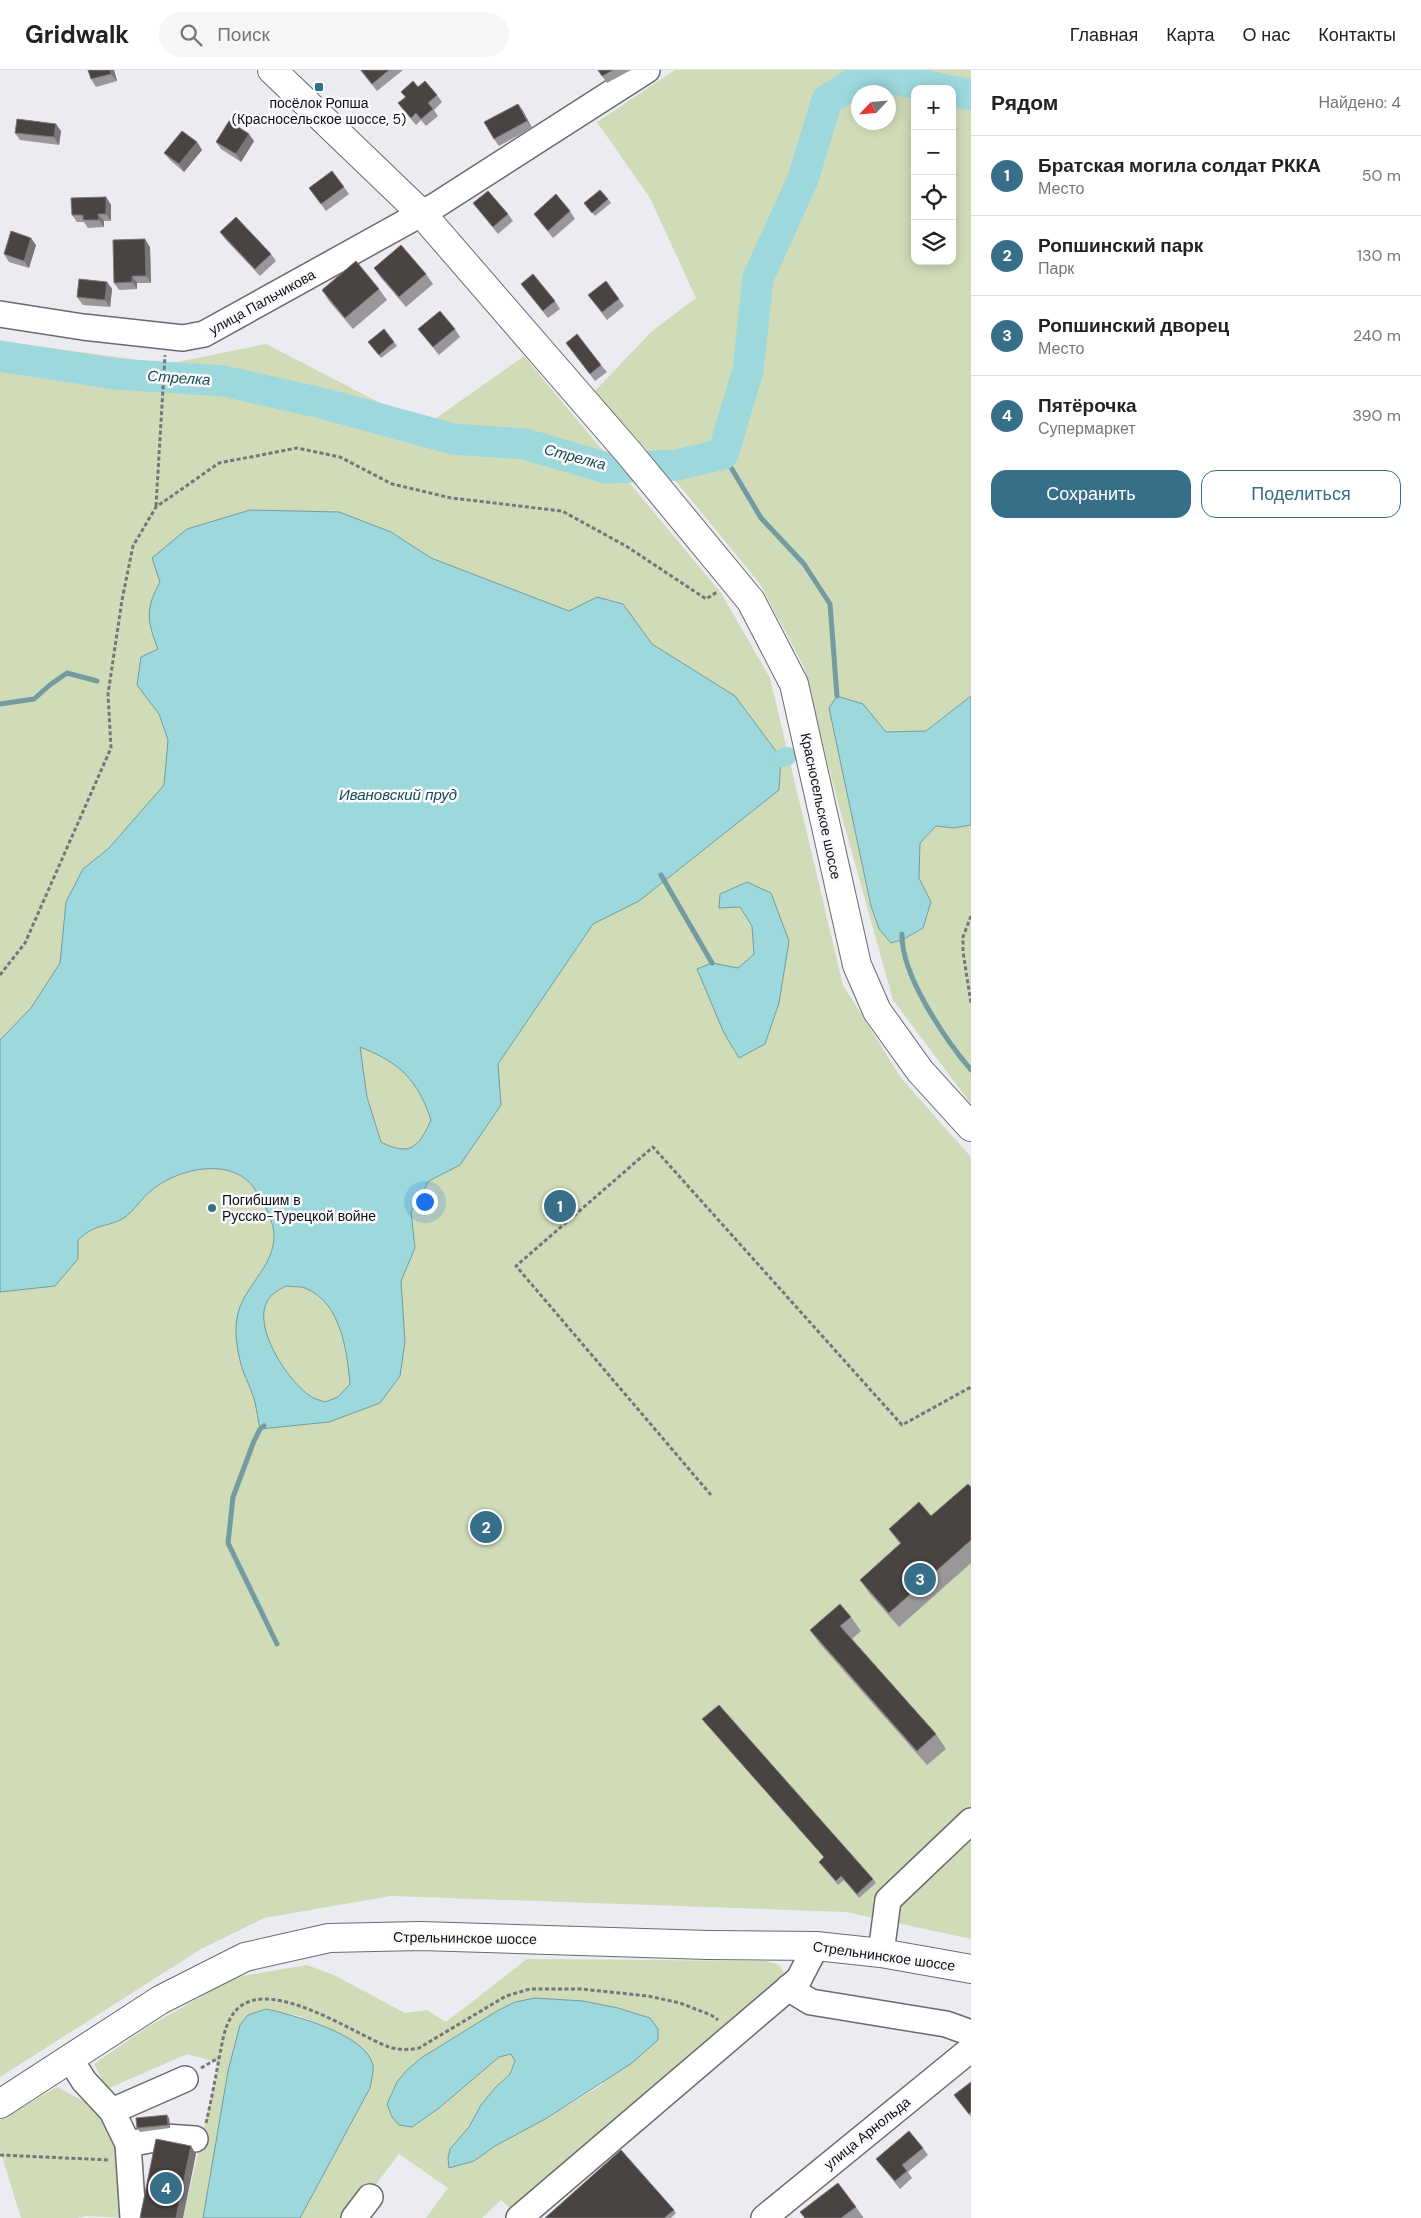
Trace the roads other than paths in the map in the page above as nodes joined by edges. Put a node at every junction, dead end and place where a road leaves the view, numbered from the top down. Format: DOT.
graph roads {
  1 [pos="272,70"];
  2 [pos="647,70"];
  3 [pos="422,214"];
  4 [pos="0,314"];
  5 [pos="971,1127"];
  6 [pos="971,1821"];
  7 [pos="816,1946"];
  8 [pos="881,1954"];
  9 [pos="971,1969"];
  10 [pos="788,1988"];
  11 [pos="971,2033"];
  12 [pos="971,2049"];
  13 [pos="70,2059"];
  14 [pos="185,2079"];
  15 [pos="0,2104"];
  16 [pos="112,2111"];
  17 [pos="196,2139"];
  18 [pos="128,2144"];
  19 [pos="370,2198"];
  20 [pos="133,2218"];
  21 [pos="354,2218"];
  22 [pos="519,2218"];
  23 [pos="764,2218"];
  1 -- 3 [label="main road, Красносельское шоссе"];
  2 -- 3 [label="street, улица Пальчикова"];
  3 -- 4 [label="street, улица Пальчикова"];
  3 -- 5 [label="main road, Красносельское шоссе"];
  6 -- 8 [label="street"];
  7 -- 8 [label="main road, Стрельнинское шоссе"];
  7 -- 10 [label="street"];
  7 -- 13 [label="main road, Стрельнинское шоссе"];
  8 -- 9 [label="main road, Стрельнинское шоссе"];
  10 -- 11 [label="street"];
  10 -- 22 [label="street"];
  12 -- 23 [label="street, улица Арнольда"];
  13 -- 15 [label="main road, Стрельнинское шоссе"];
  13 -- 16 [label="street"];
  14 -- 16 [label="street"];
  16 -- 18 [label="street"];
  17 -- 18 [label="street"];
  18 -- 20 [label="street"];
  19 -- 21 [label="street"];
}
